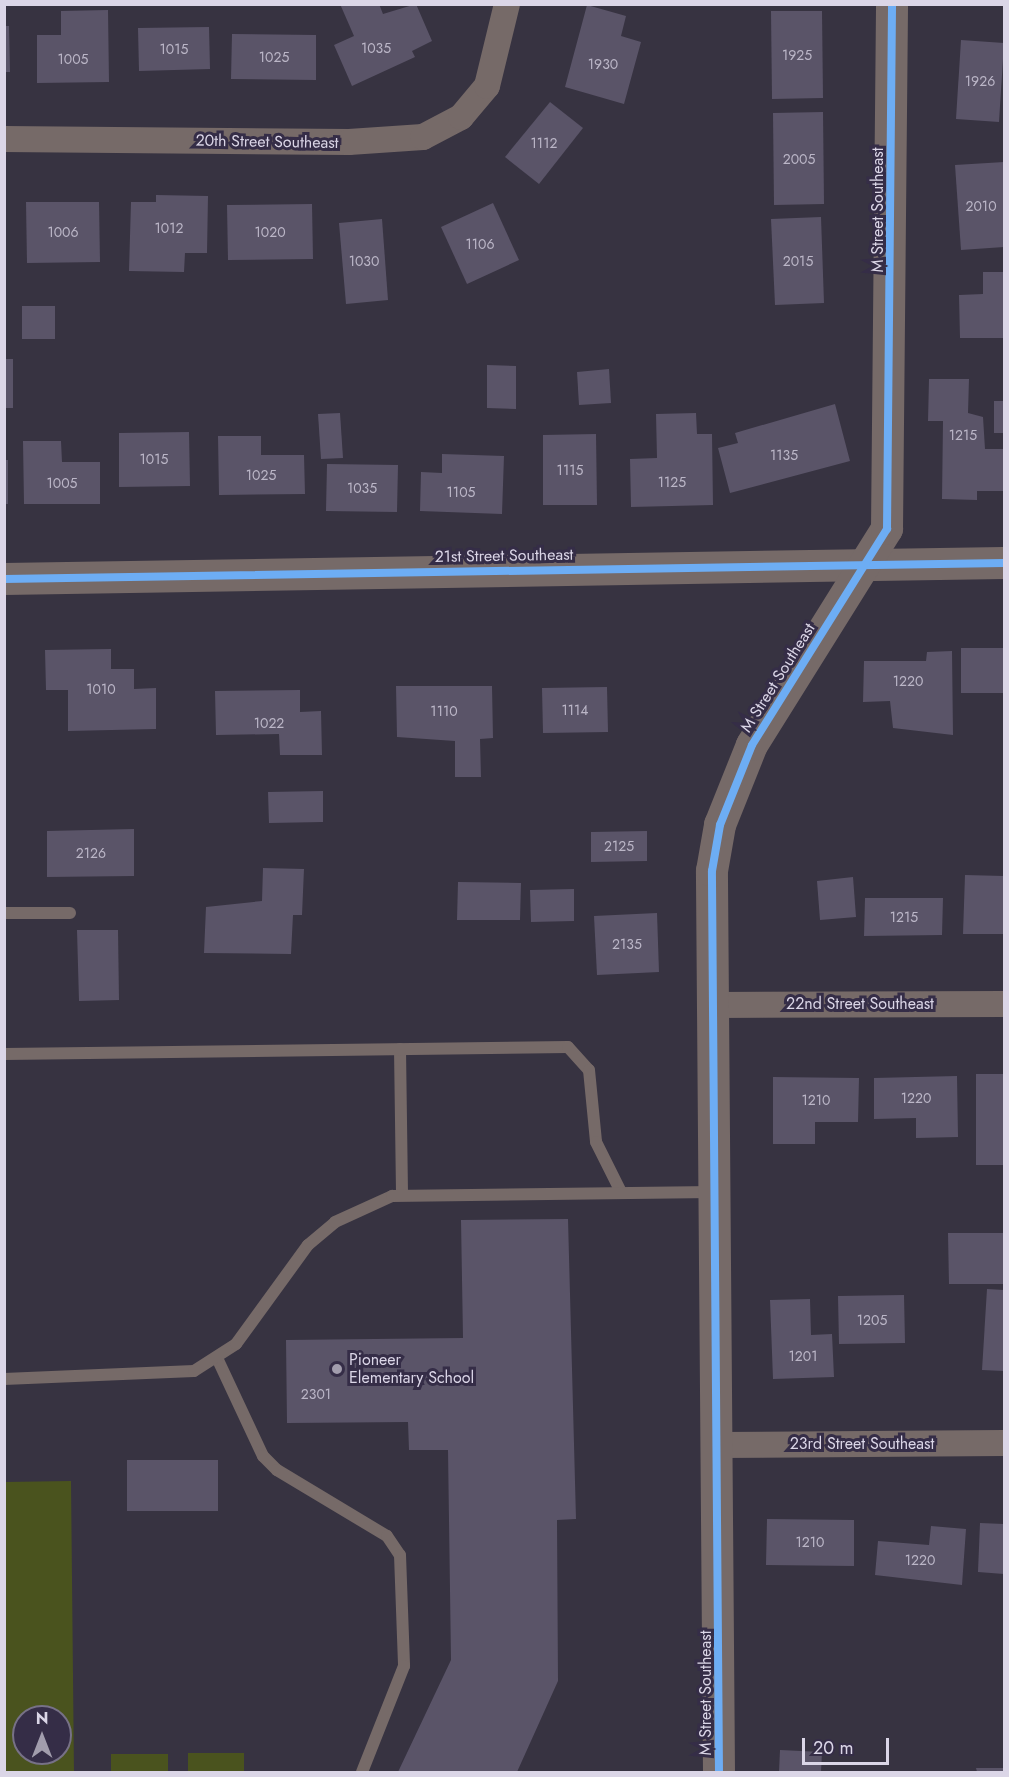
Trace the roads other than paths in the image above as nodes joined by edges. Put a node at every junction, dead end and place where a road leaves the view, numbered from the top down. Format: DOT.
graph roads {
  1 [pos="507,4"];
  2 [pos="892,4"];
  3 [pos="4,139"];
  4 [pos="1005,563"];
  5 [pos="869,564"];
  6 [pos="4,579"];
  7 [pos="4,913"];
  8 [pos="70,913"];
  9 [pos="1005,1004"];
  10 [pos="716,1005"];
  11 [pos="400,1049"];
  12 [pos="4,1054"];
  13 [pos="621,1192"];
  14 [pos="717,1192"];
  15 [pos="402,1194"];
  16 [pos="218,1360"];
  17 [pos="4,1378"];
  18 [pos="1005,1443"];
  19 [pos="719,1445"];
  20 [pos="362,1773"];
  21 [pos="719,1773"];
  1 -- 3 [label="street, 20th Street Southeast"];
  2 -- 5 [label="street, M Street Southeast"];
  4 -- 5 [label="street, 21st Street Southeast"];
  5 -- 6 [label="street, 21st Street Southeast"];
  5 -- 10 [label="street, M Street Southeast"];
  7 -- 8 [label="lane"];
  9 -- 10 [label="street, 22nd Street Southeast"];
  10 -- 14 [label="street, M Street Southeast"];
  11 -- 12 [label="lane"];
  11 -- 13 [label="lane"];
  11 -- 15 [label="lane"];
  13 -- 14 [label="lane"];
  13 -- 15 [label="lane"];
  14 -- 19 [label="street, M Street Southeast"];
  15 -- 16 [label="lane"];
  16 -- 17 [label="lane"];
  16 -- 20 [label="lane"];
  18 -- 19 [label="street, 23rd Street Southeast"];
  19 -- 21 [label="street, M Street Southeast"];
}
